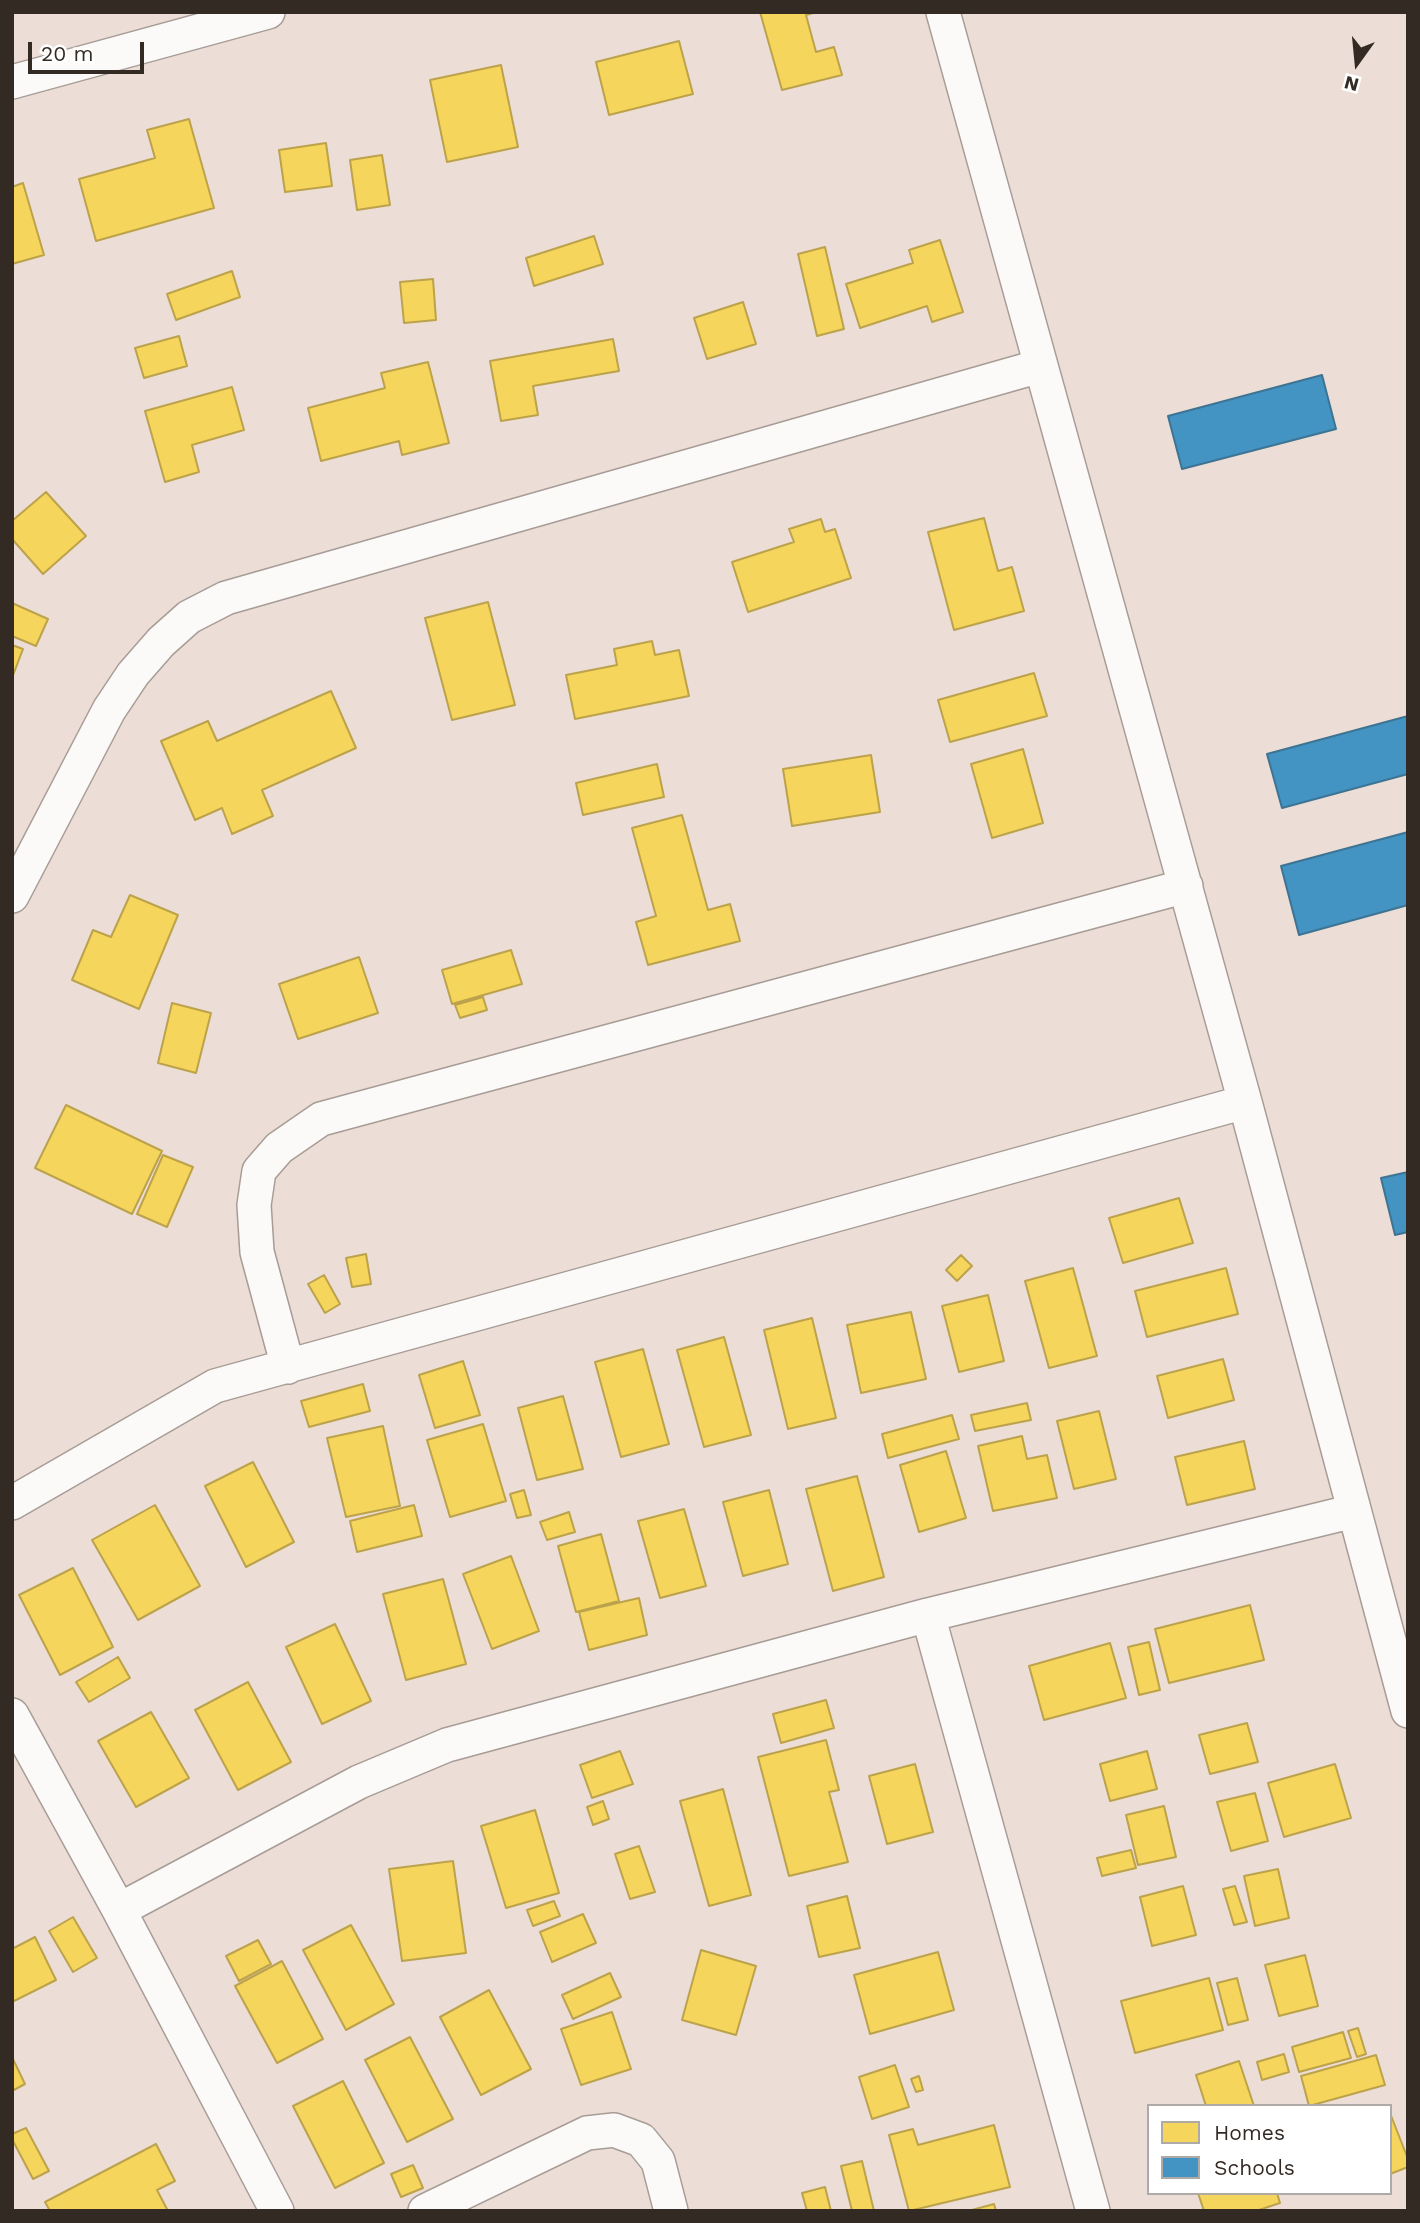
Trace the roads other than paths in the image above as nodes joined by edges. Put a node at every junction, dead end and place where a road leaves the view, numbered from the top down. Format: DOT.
graph roads {
  1 [pos="268,12"];
  2 [pos="943,12"];
  3 [pos="12,82"];
  4 [pos="1040,366"];
  5 [pos="1186,886"];
  6 [pos="12,896"];
  7 [pos="1245,1102"];
  8 [pos="288,1367"];
  9 [pos="12,1503"];
  10 [pos="1354,1511"];
  11 [pos="928,1615"];
  12 [pos="1408,1712"];
  13 [pos="12,1715"];
  14 [pos="119,1909"];
  15 [pos="276,2210"];
  16 [pos="425,2211"];
  17 [pos="671,2211"];
  18 [pos="1093,2211"];
  1 -- 3 [label="street"];
  2 -- 4 [label="street"];
  4 -- 5 [label="street"];
  4 -- 6 [label="street"];
  5 -- 7 [label="street"];
  5 -- 8 [label="street"];
  7 -- 8 [label="street"];
  7 -- 10 [label="street"];
  8 -- 9 [label="street"];
  10 -- 11 [label="street"];
  10 -- 12 [label="street"];
  11 -- 14 [label="street"];
  11 -- 18 [label="street"];
  13 -- 14 [label="street"];
  14 -- 15 [label="street"];
  16 -- 17 [label="street"];
}
